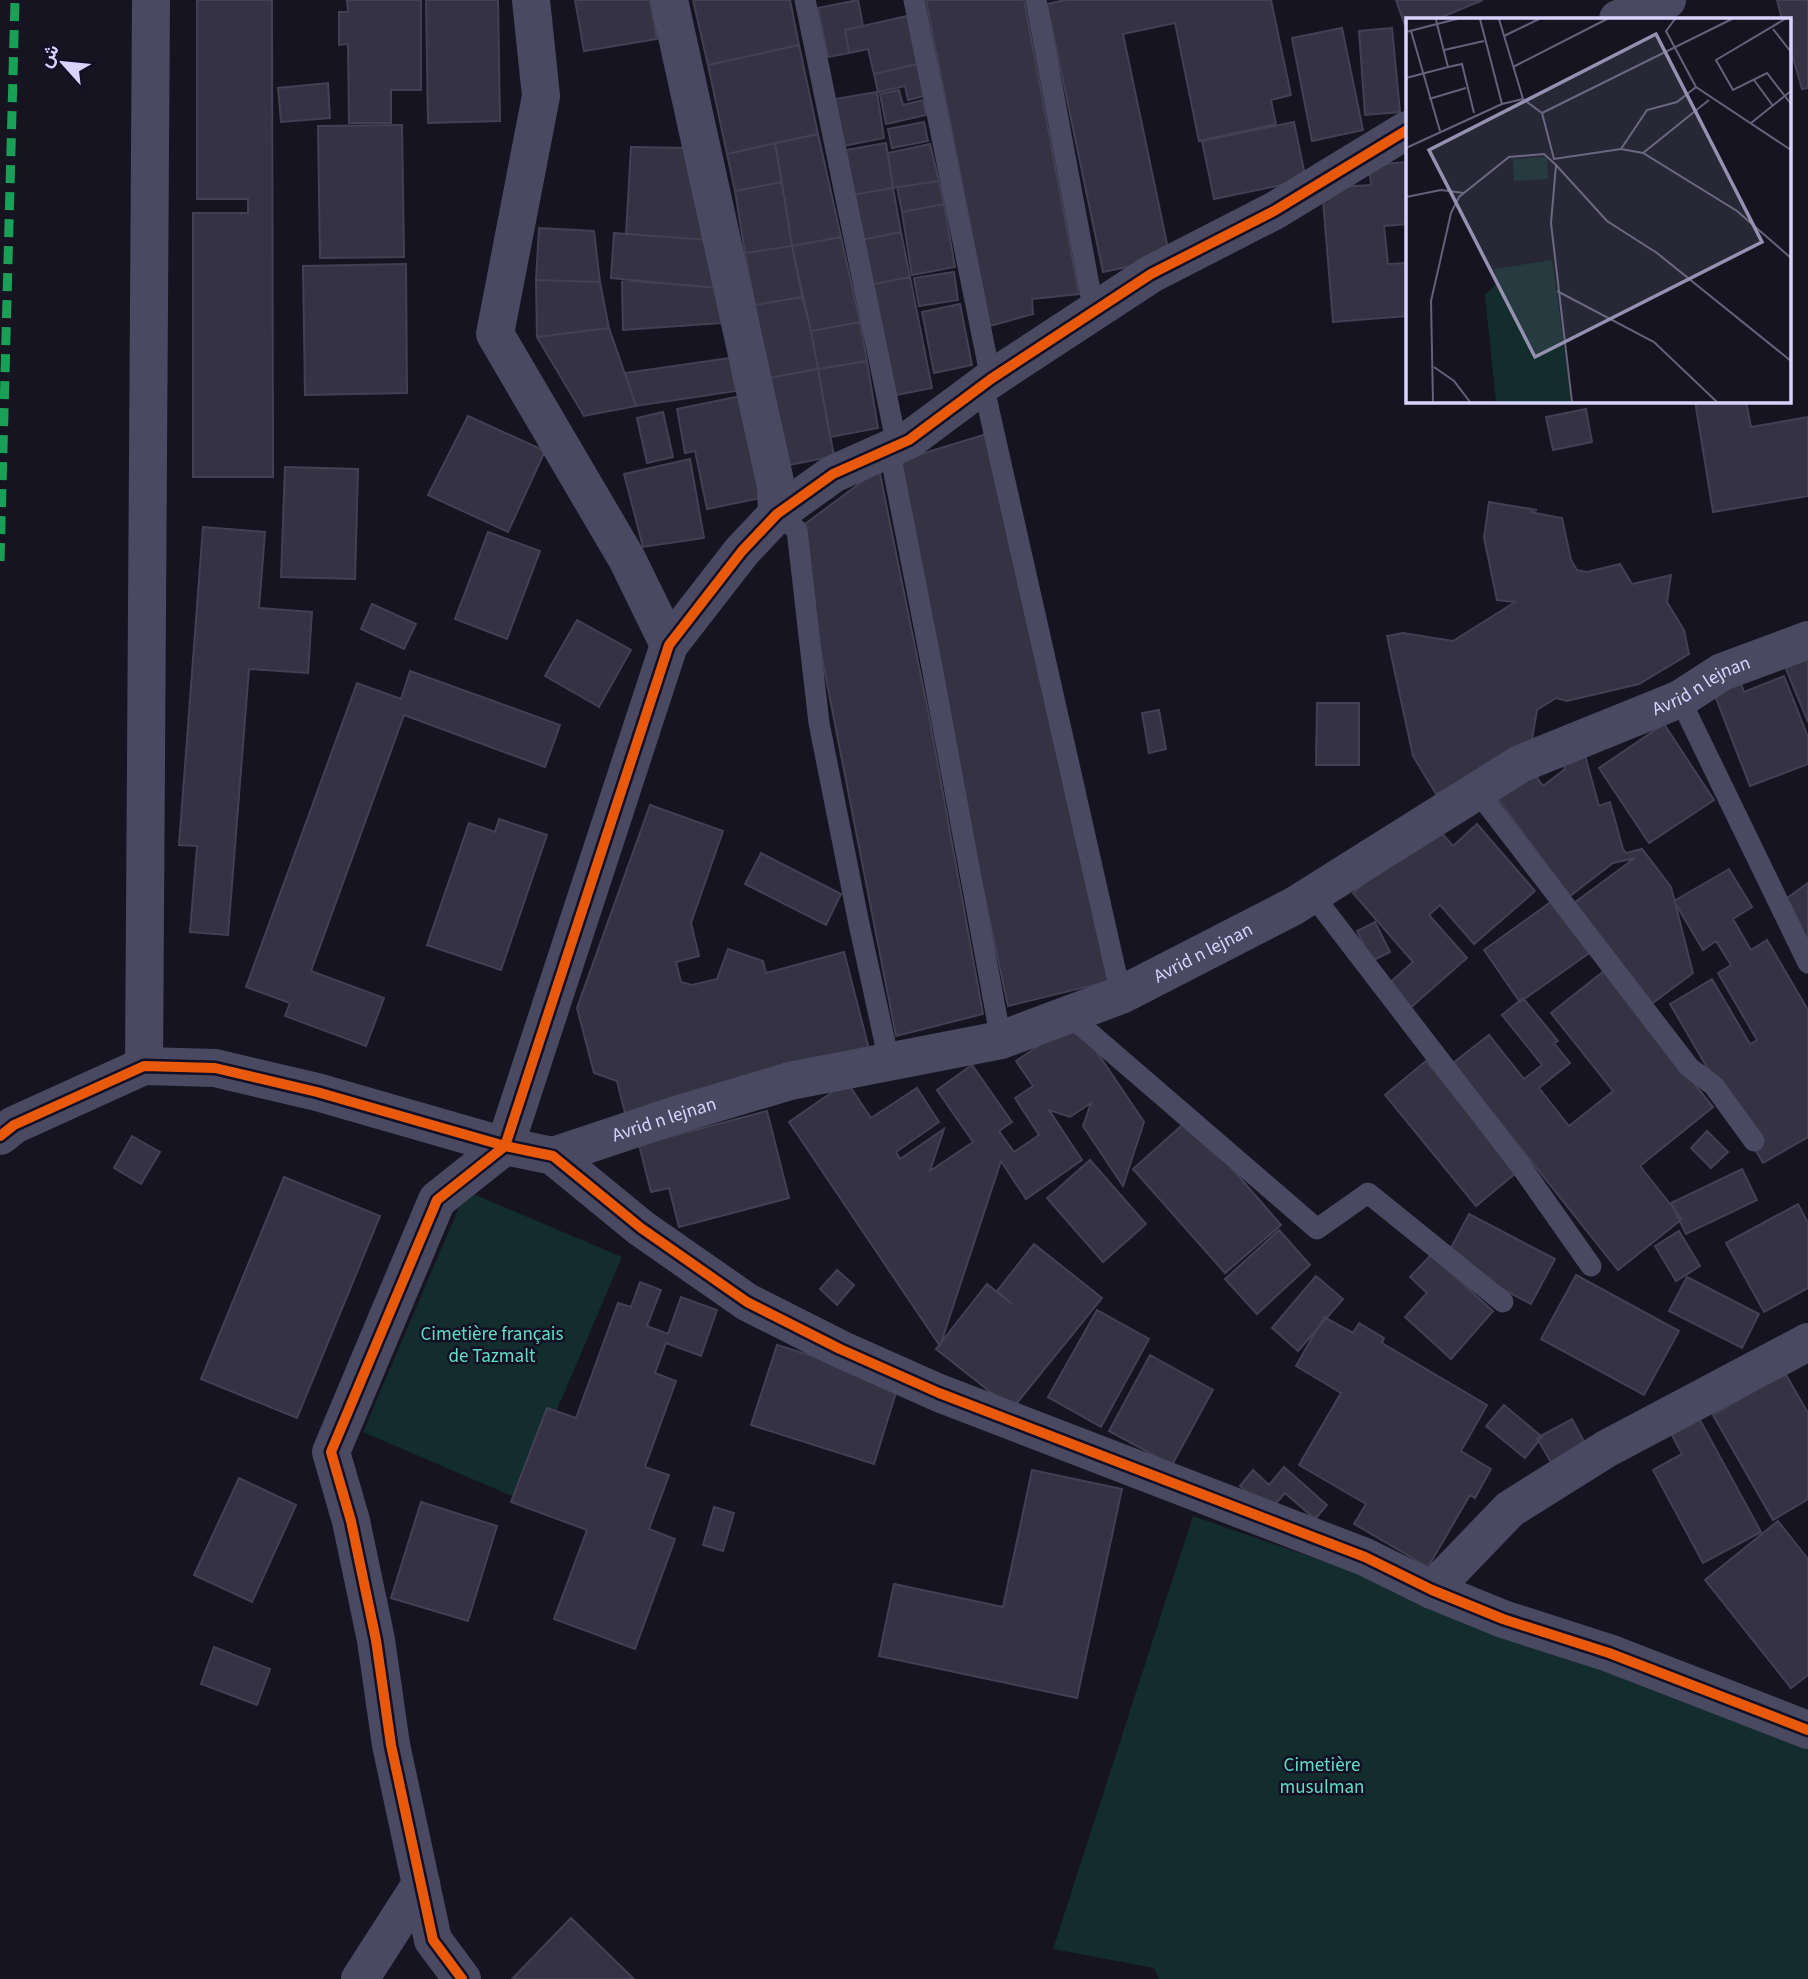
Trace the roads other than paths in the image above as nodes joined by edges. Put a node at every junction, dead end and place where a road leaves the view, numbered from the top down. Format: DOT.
graph roads {
  1 [pos="151,0"];
  2 [pos="531,0"];
  3 [pos="669,0"];
  4 [pos="805,0"];
  5 [pos="914,0"];
  6 [pos="1036,0"];
  7 [pos="1406,131"];
  8 [pos="1094,312"];
  9 [pos="987,381"];
  10 [pos="891,448"];
  11 [pos="777,514"];
  12 [pos="1808,640"];
  13 [pos="668,645"];
  14 [pos="1680,699"];
  15 [pos="1477,791"];
  16 [pos="1312,894"];
  17 [pos="1808,963"];
  18 [pos="1121,995"];
  19 [pos="1069,1015"];
  20 [pos="1000,1040"];
  21 [pos="889,1060"];
  22 [pos="144,1066"];
  23 [pos="0,1136"];
  24 [pos="1754,1141"];
  25 [pos="505,1146"];
  26 [pos="553,1156"];
  27 [pos="1591,1265"];
  28 [pos="1503,1302"];
  29 [pos="1808,1342"];
  30 [pos="1432,1590"];
  31 [pos="1808,1730"];
  32 [pos="421,1884"];
  33 [pos="360,1979"];
  34 [pos="462,1979"];
  1 -- 22 [label="street"];
  2 -- 13 [label="street"];
  3 -- 11 [label="street"];
  4 -- 10 [label="lane"];
  5 -- 9 [label="lane"];
  6 -- 8 [label="lane"];
  7 -- 8 [label="street"];
  8 -- 9 [label="street"];
  9 -- 10 [label="street"];
  9 -- 18 [label="lane"];
  10 -- 11 [label="street"];
  10 -- 20 [label="lane"];
  11 -- 13 [label="street"];
  11 -- 21 [label="lane"];
  12 -- 14 [label="street, Avrid n lejnan"];
  13 -- 25 [label="street"];
  14 -- 15 [label="street, Avrid n lejnan"];
  14 -- 17 [label="lane"];
  15 -- 16 [label="street, Avrid n lejnan"];
  15 -- 24 [label="lane"];
  16 -- 18 [label="street, Avrid n lejnan"];
  16 -- 27 [label="lane"];
  18 -- 19 [label="street, Avrid n lejnan"];
  19 -- 20 [label="street, Avrid n lejnan"];
  19 -- 28 [label="lane"];
  20 -- 21 [label="street, Avrid n lejnan"];
  21 -- 26 [label="street, Avrid n lejnan"];
  22 -- 23 [label="street"];
  22 -- 25 [label="street"];
  25 -- 26 [label="street"];
  25 -- 32 [label="street"];
  26 -- 30 [label="street"];
  29 -- 30 [label="street"];
  30 -- 31 [label="street"];
  32 -- 33 [label="street"];
  32 -- 34 [label="street"];
}
